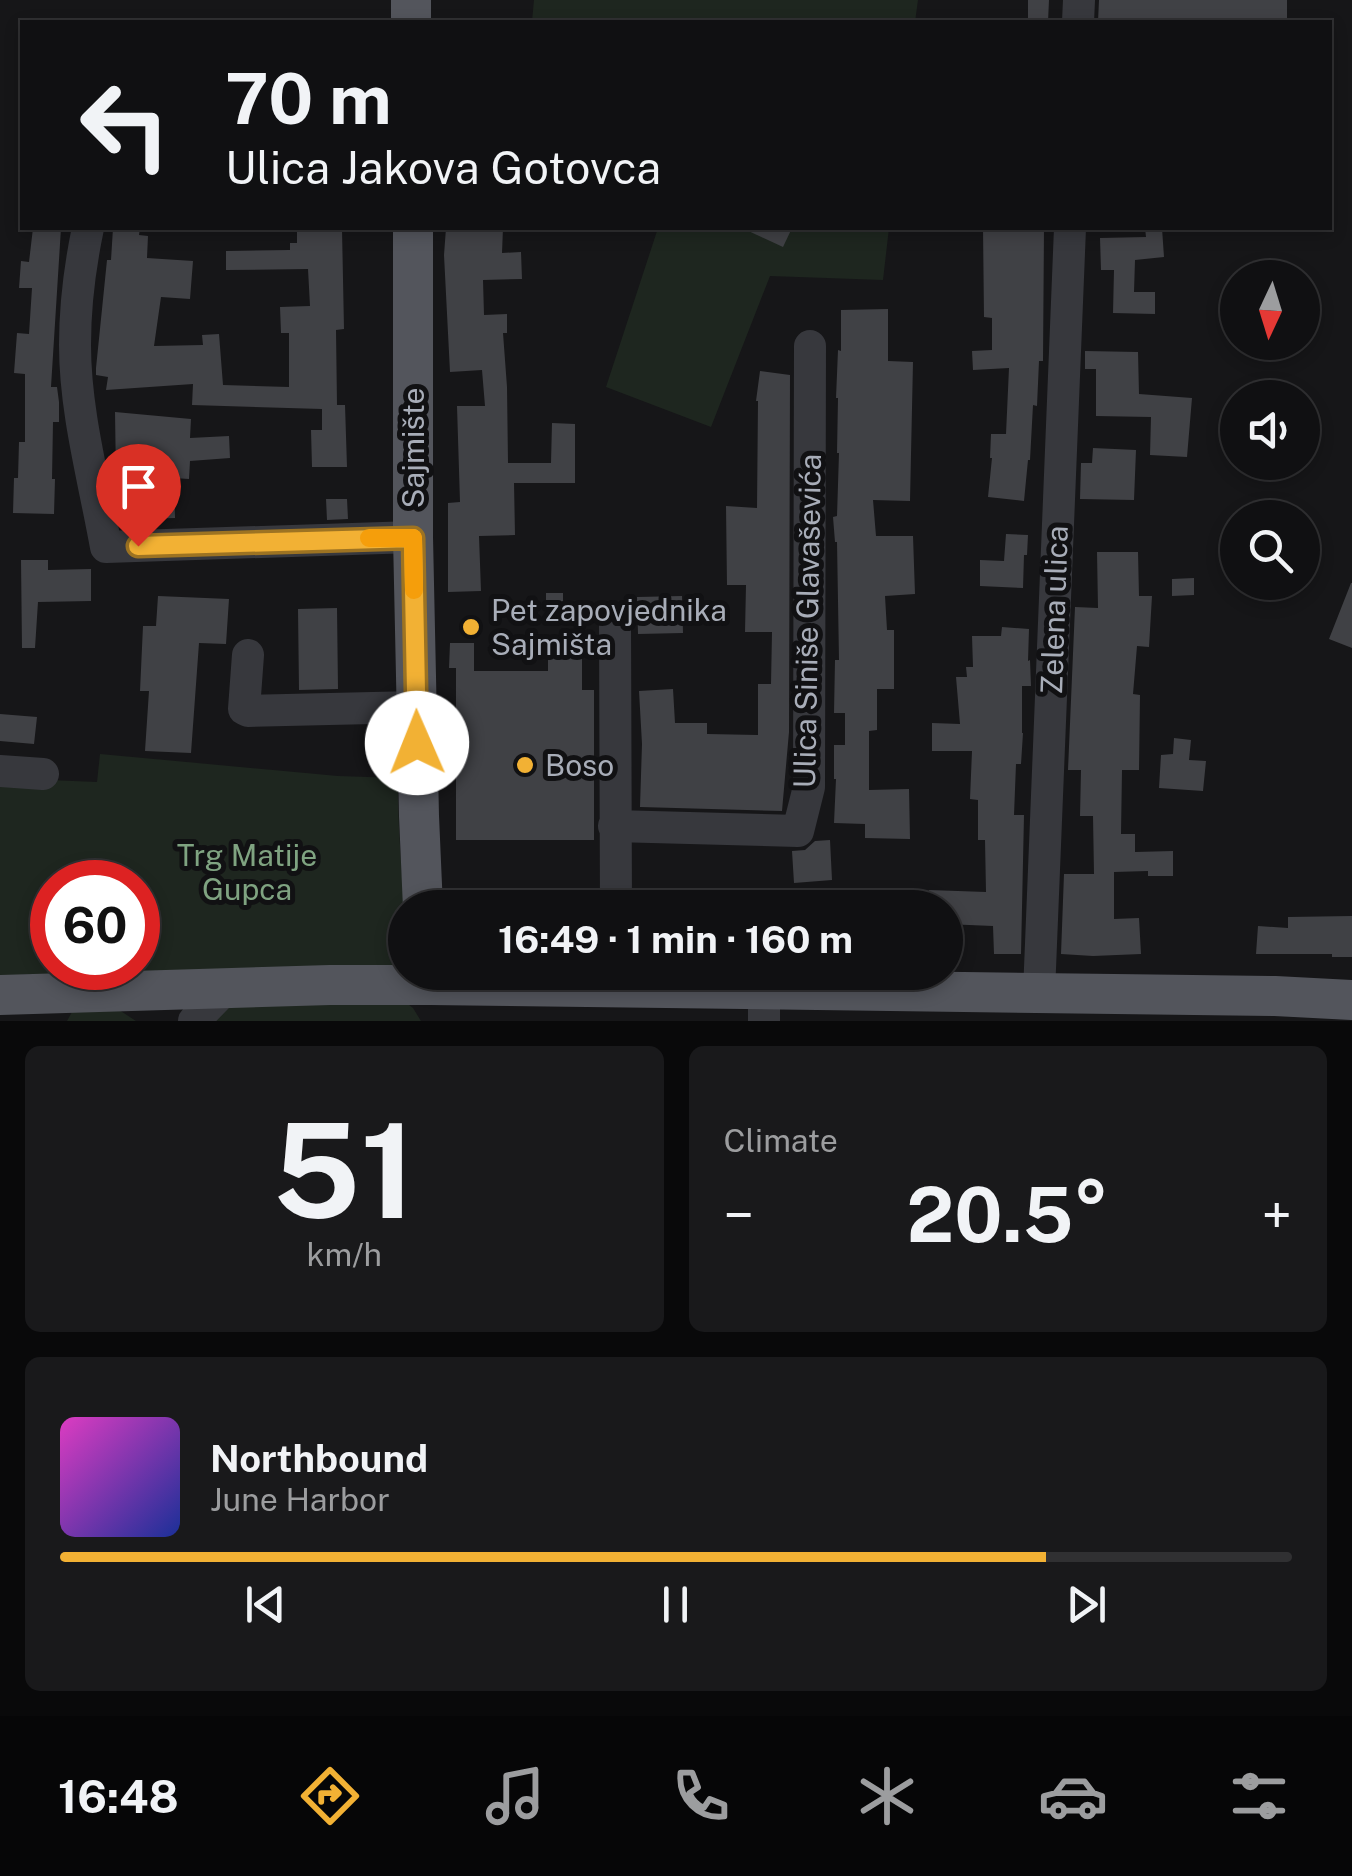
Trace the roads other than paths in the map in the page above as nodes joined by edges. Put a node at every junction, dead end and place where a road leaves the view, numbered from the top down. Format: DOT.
graph roads {
  1 [pos="88,230"];
  2 [pos="412,230"];
  3 [pos="1070,230"];
  4 [pos="810,346"];
  5 [pos="413,538"];
  6 [pos="615,622"];
  7 [pos="248,656"];
  8 [pos="416,707"];
  9 [pos="0,772"];
  10 [pos="43,774"];
  11 [pos="614,826"];
  12 [pos="422,890"];
  13 [pos="616,890"];
  14 [pos="473,990"];
  15 [pos="675,990"];
  16 [pos="431,993"];
  17 [pos="0,995"];
  18 [pos="1352,1000"];
  19 [pos="1052,1002"];
  20 [pos="764,1005"];
  21 [pos="63,1007"];
  22 [pos="183,1010"];
  1 -- 5 [label="street"];
  2 -- 5 [label="main road, Sajmište"];
  3 -- 19 [label="street, Zelena ulica"];
  4 -- 11 [label="street, Ulica Siniše Glavaševića"];
  5 -- 8 [label="main road, Sajmište"];
  6 -- 11 [label="street"];
  7 -- 8 [label="street"];
  8 -- 12 [label="main road, Sajmište"];
  9 -- 10 [label="street"];
  11 -- 13 [label="street"];
  14 -- 16 [label="main road"];
  15 -- 20 [label="main road"];
  16 -- 22 [label="main road"];
  17 -- 21 [label="main road"];
  18 -- 19 [label="main road"];
  19 -- 20 [label="main road"];
  21 -- 22 [label="main road"];
}
